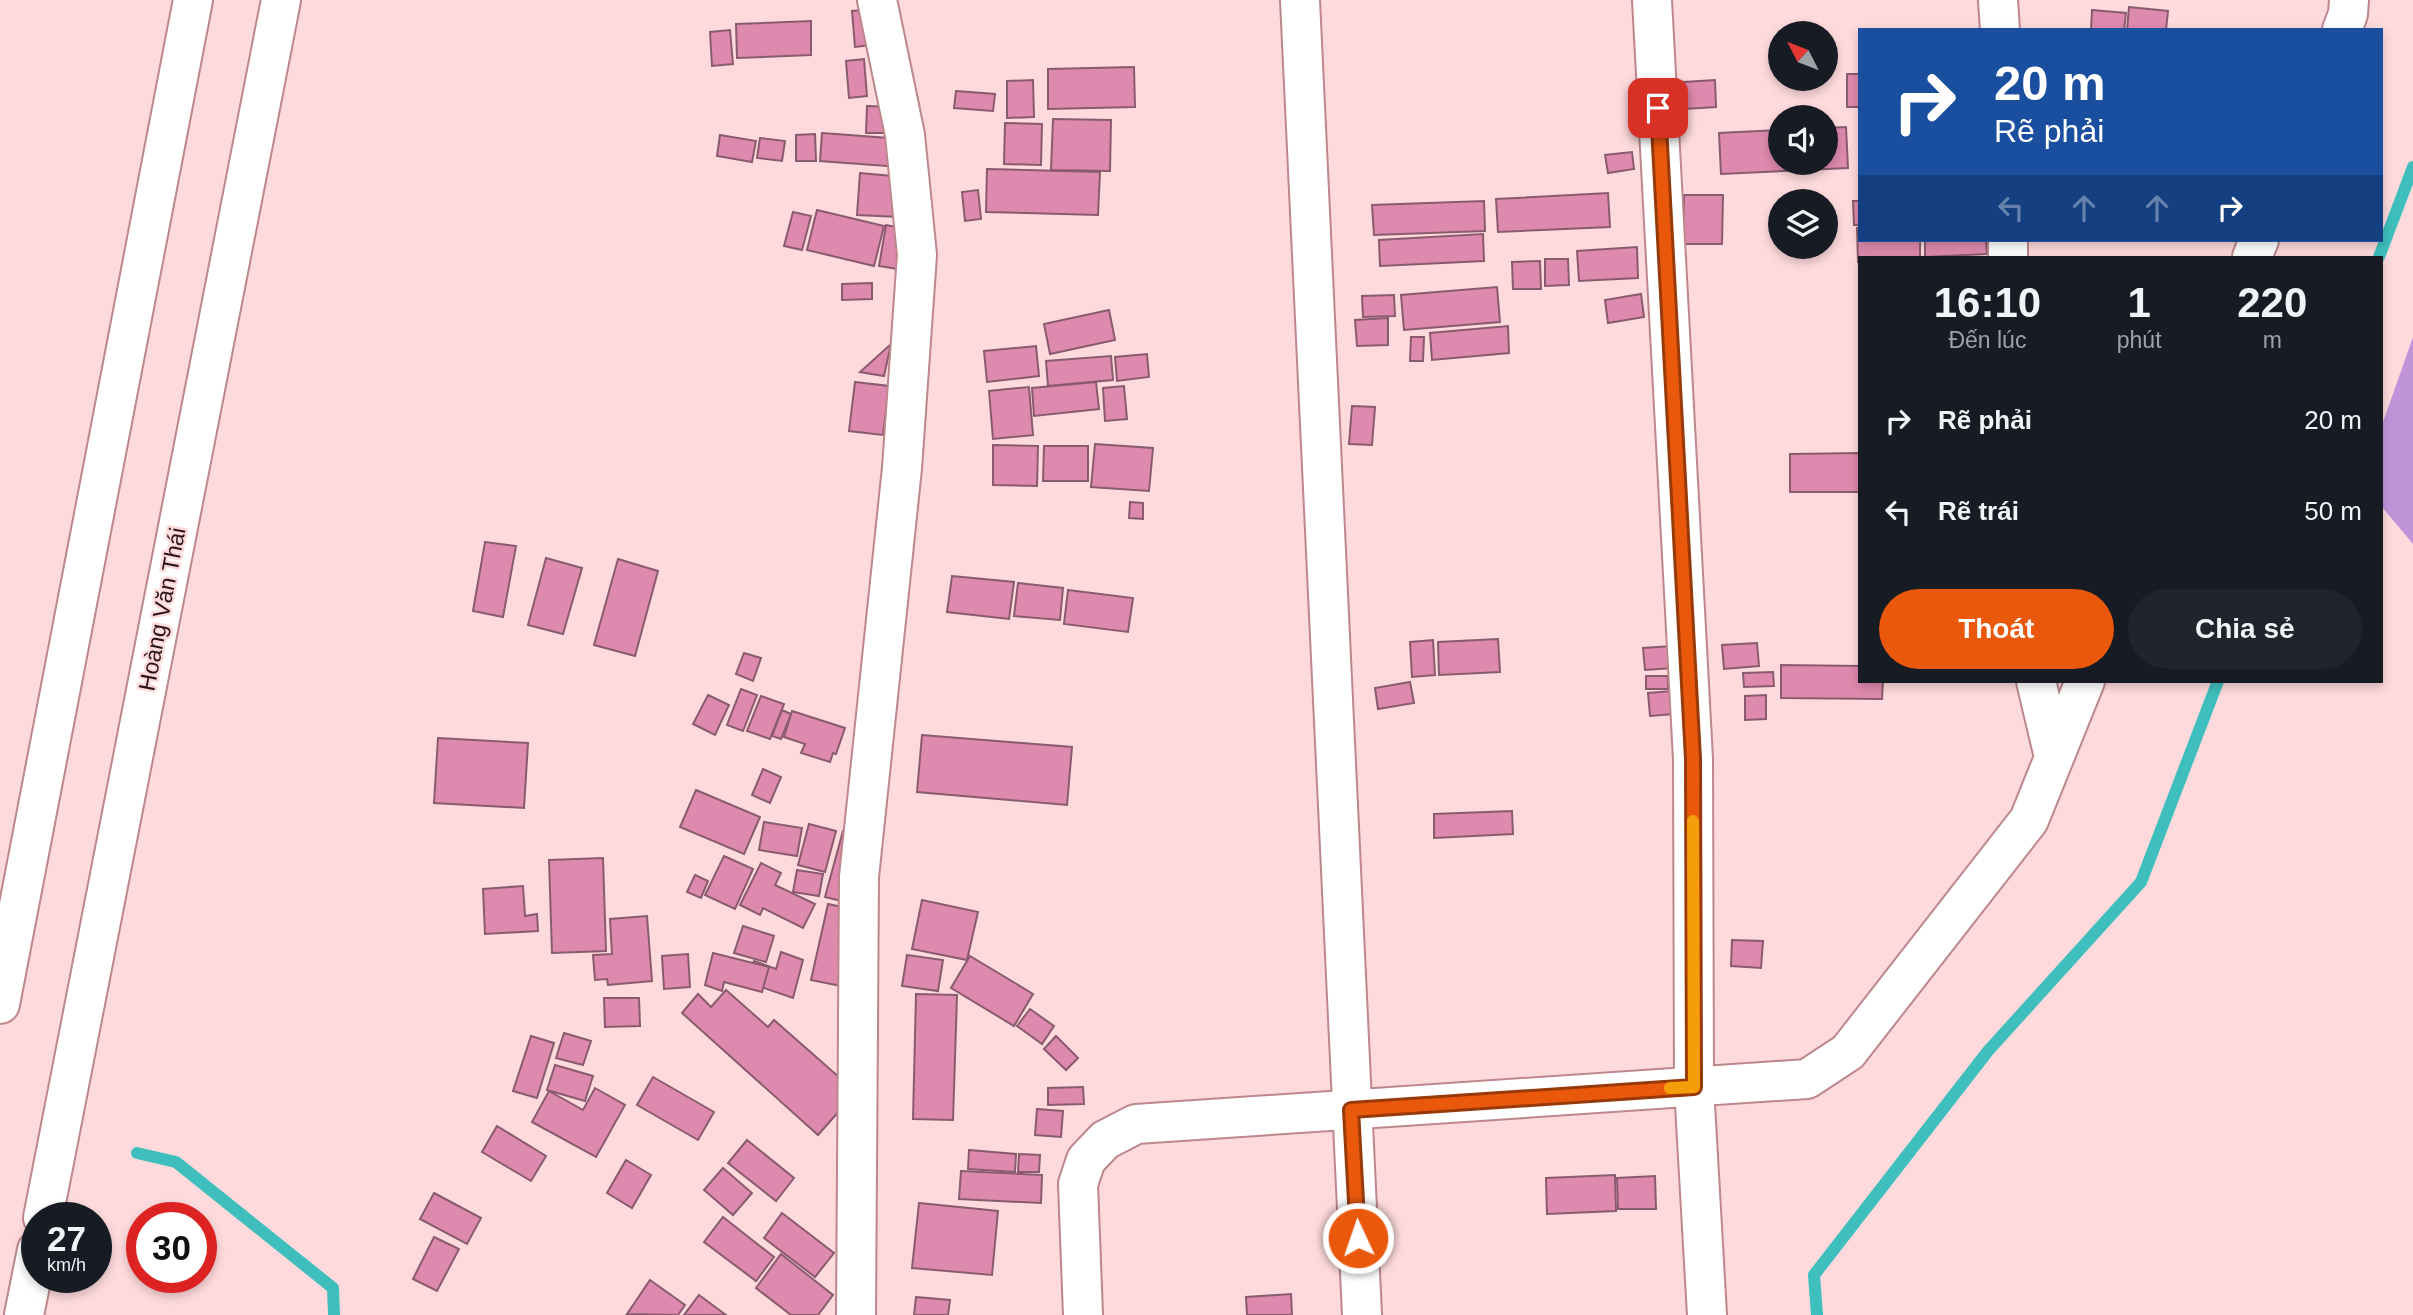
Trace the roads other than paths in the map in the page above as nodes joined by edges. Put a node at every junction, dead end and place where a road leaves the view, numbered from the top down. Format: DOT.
graph roads {
  1 [pos="193,0"];
  2 [pos="281,0"];
  3 [pos="877,0"];
  4 [pos="1300,0"];
  5 [pos="1652,0"];
  6 [pos="1998,0"];
  7 [pos="2349,0"];
  8 [pos="2000,28"];
  9 [pos="2343,28"];
  10 [pos="2036,683"];
  11 [pos="2084,683"];
  12 [pos="2054,757"];
  13 [pos="0,1004"];
  14 [pos="1694,1087"];
  15 [pos="1351,1110"];
  16 [pos="46,1202"];
  17 [pos="28,1293"];
  18 [pos="24,1315"];
  19 [pos="856,1315"];
  20 [pos="1083,1315"];
  21 [pos="1362,1315"];
  22 [pos="1707,1315"];
  1 -- 13 [label="street"];
  2 -- 16 [label="street, Hoàng Văn Thái"];
  3 -- 19 [label="street"];
  4 -- 15 [label="street"];
  5 -- 14 [label="street"];
  6 -- 8 [label="street"];
  7 -- 9 [label="street"];
  10 -- 12 [label="street"];
  11 -- 12 [label="street"];
  12 -- 14 [label="street"];
  14 -- 15 [label="street"];
  14 -- 22 [label="street"];
  15 -- 20 [label="street"];
  15 -- 21 [label="street"];
  17 -- 18 [label="street"];
}
